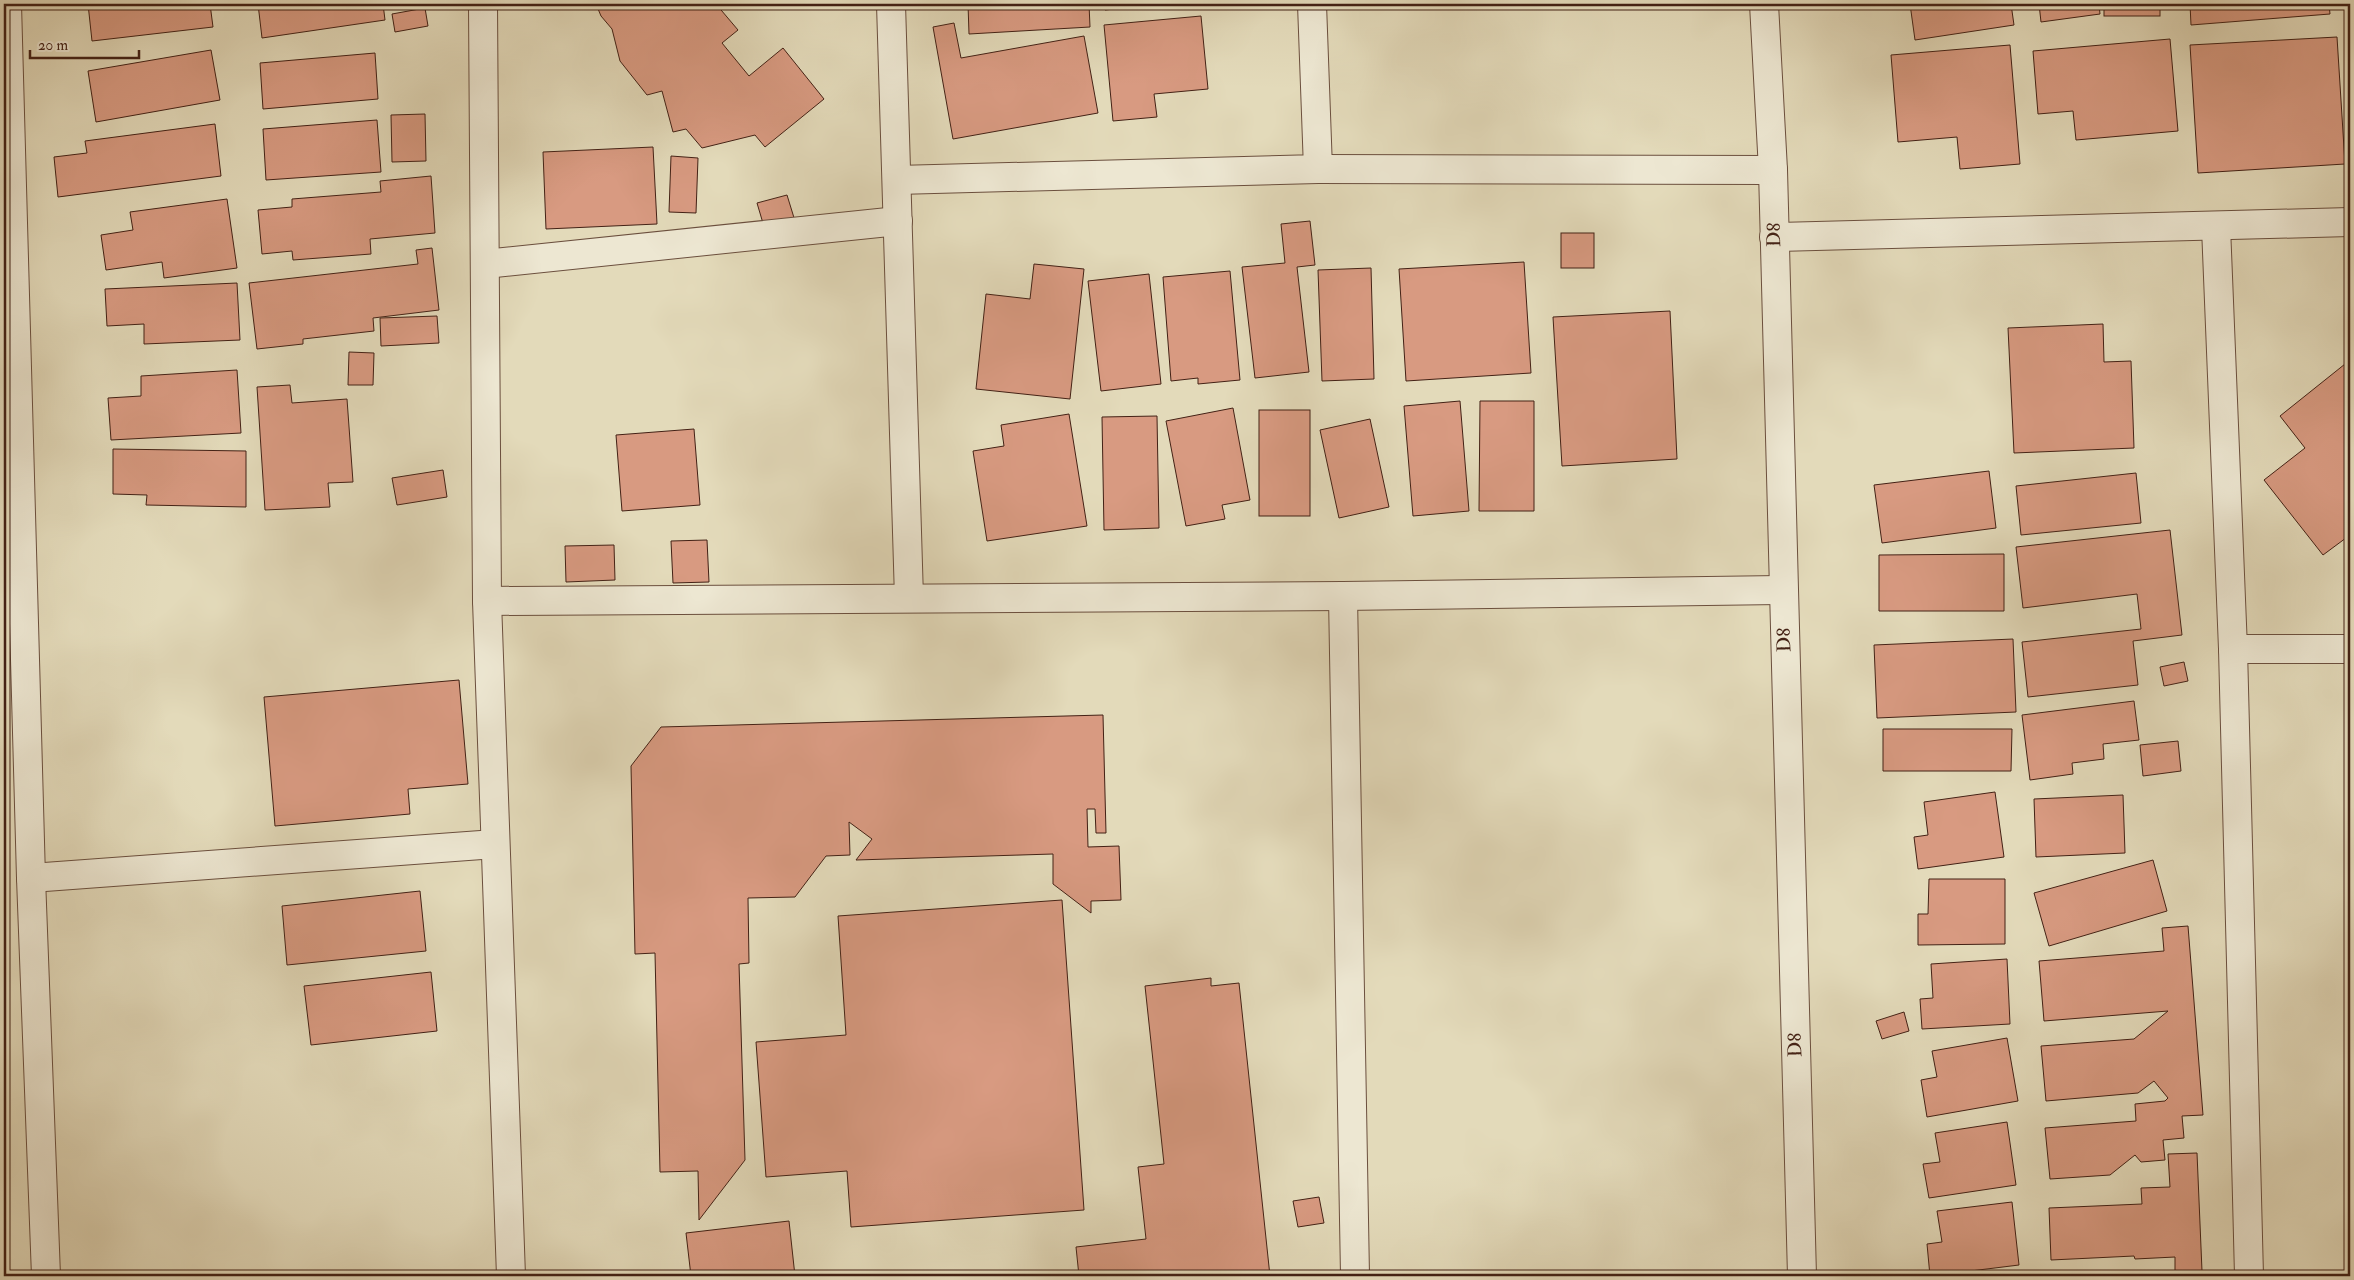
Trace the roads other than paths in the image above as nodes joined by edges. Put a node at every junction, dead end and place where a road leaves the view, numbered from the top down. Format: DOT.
graph roads {
  1 [pos="7,4"];
  2 [pos="484,4"];
  3 [pos="891,4"];
  4 [pos="1312,4"];
  5 [pos="1764,4"];
  6 [pos="1318,169"];
  7 [pos="1774,170"];
  8 [pos="896,180"];
  9 [pos="898,221"];
  10 [pos="2350,222"];
  11 [pos="2216,227"];
  12 [pos="1774,237"];
  13 [pos="485,264"];
  14 [pos="1783,590"];
  15 [pos="1343,596"];
  16 [pos="908,598"];
  17 [pos="487,601"];
  18 [pos="2233,649"];
  19 [pos="2350,649"];
  20 [pos="495,844"];
  21 [pos="31,878"];
  22 [pos="46,1276"];
  23 [pos="511,1276"];
  24 [pos="1355,1276"];
  25 [pos="1802,1276"];
  26 [pos="2249,1276"];
  1 -- 21 [label="street"];
  2 -- 13 [label="street"];
  3 -- 8 [label="street"];
  4 -- 6 [label="street"];
  5 -- 7 [label="street, D8"];
  6 -- 7 [label="street"];
  6 -- 8 [label="street"];
  7 -- 12 [label="street, D8"];
  8 -- 9 [label="street"];
  9 -- 13 [label="street"];
  9 -- 16 [label="street"];
  10 -- 11 [label="street"];
  11 -- 12 [label="street"];
  11 -- 18 [label="street"];
  12 -- 14 [label="street, D8"];
  13 -- 17 [label="street"];
  14 -- 15 [label="street"];
  14 -- 25 [label="street, D8"];
  15 -- 16 [label="street"];
  15 -- 24 [label="street"];
  16 -- 17 [label="street"];
  17 -- 20 [label="street"];
  18 -- 19 [label="street"];
  18 -- 26 [label="street"];
  20 -- 21 [label="street"];
  20 -- 23 [label="street"];
  21 -- 22 [label="street"];
}
